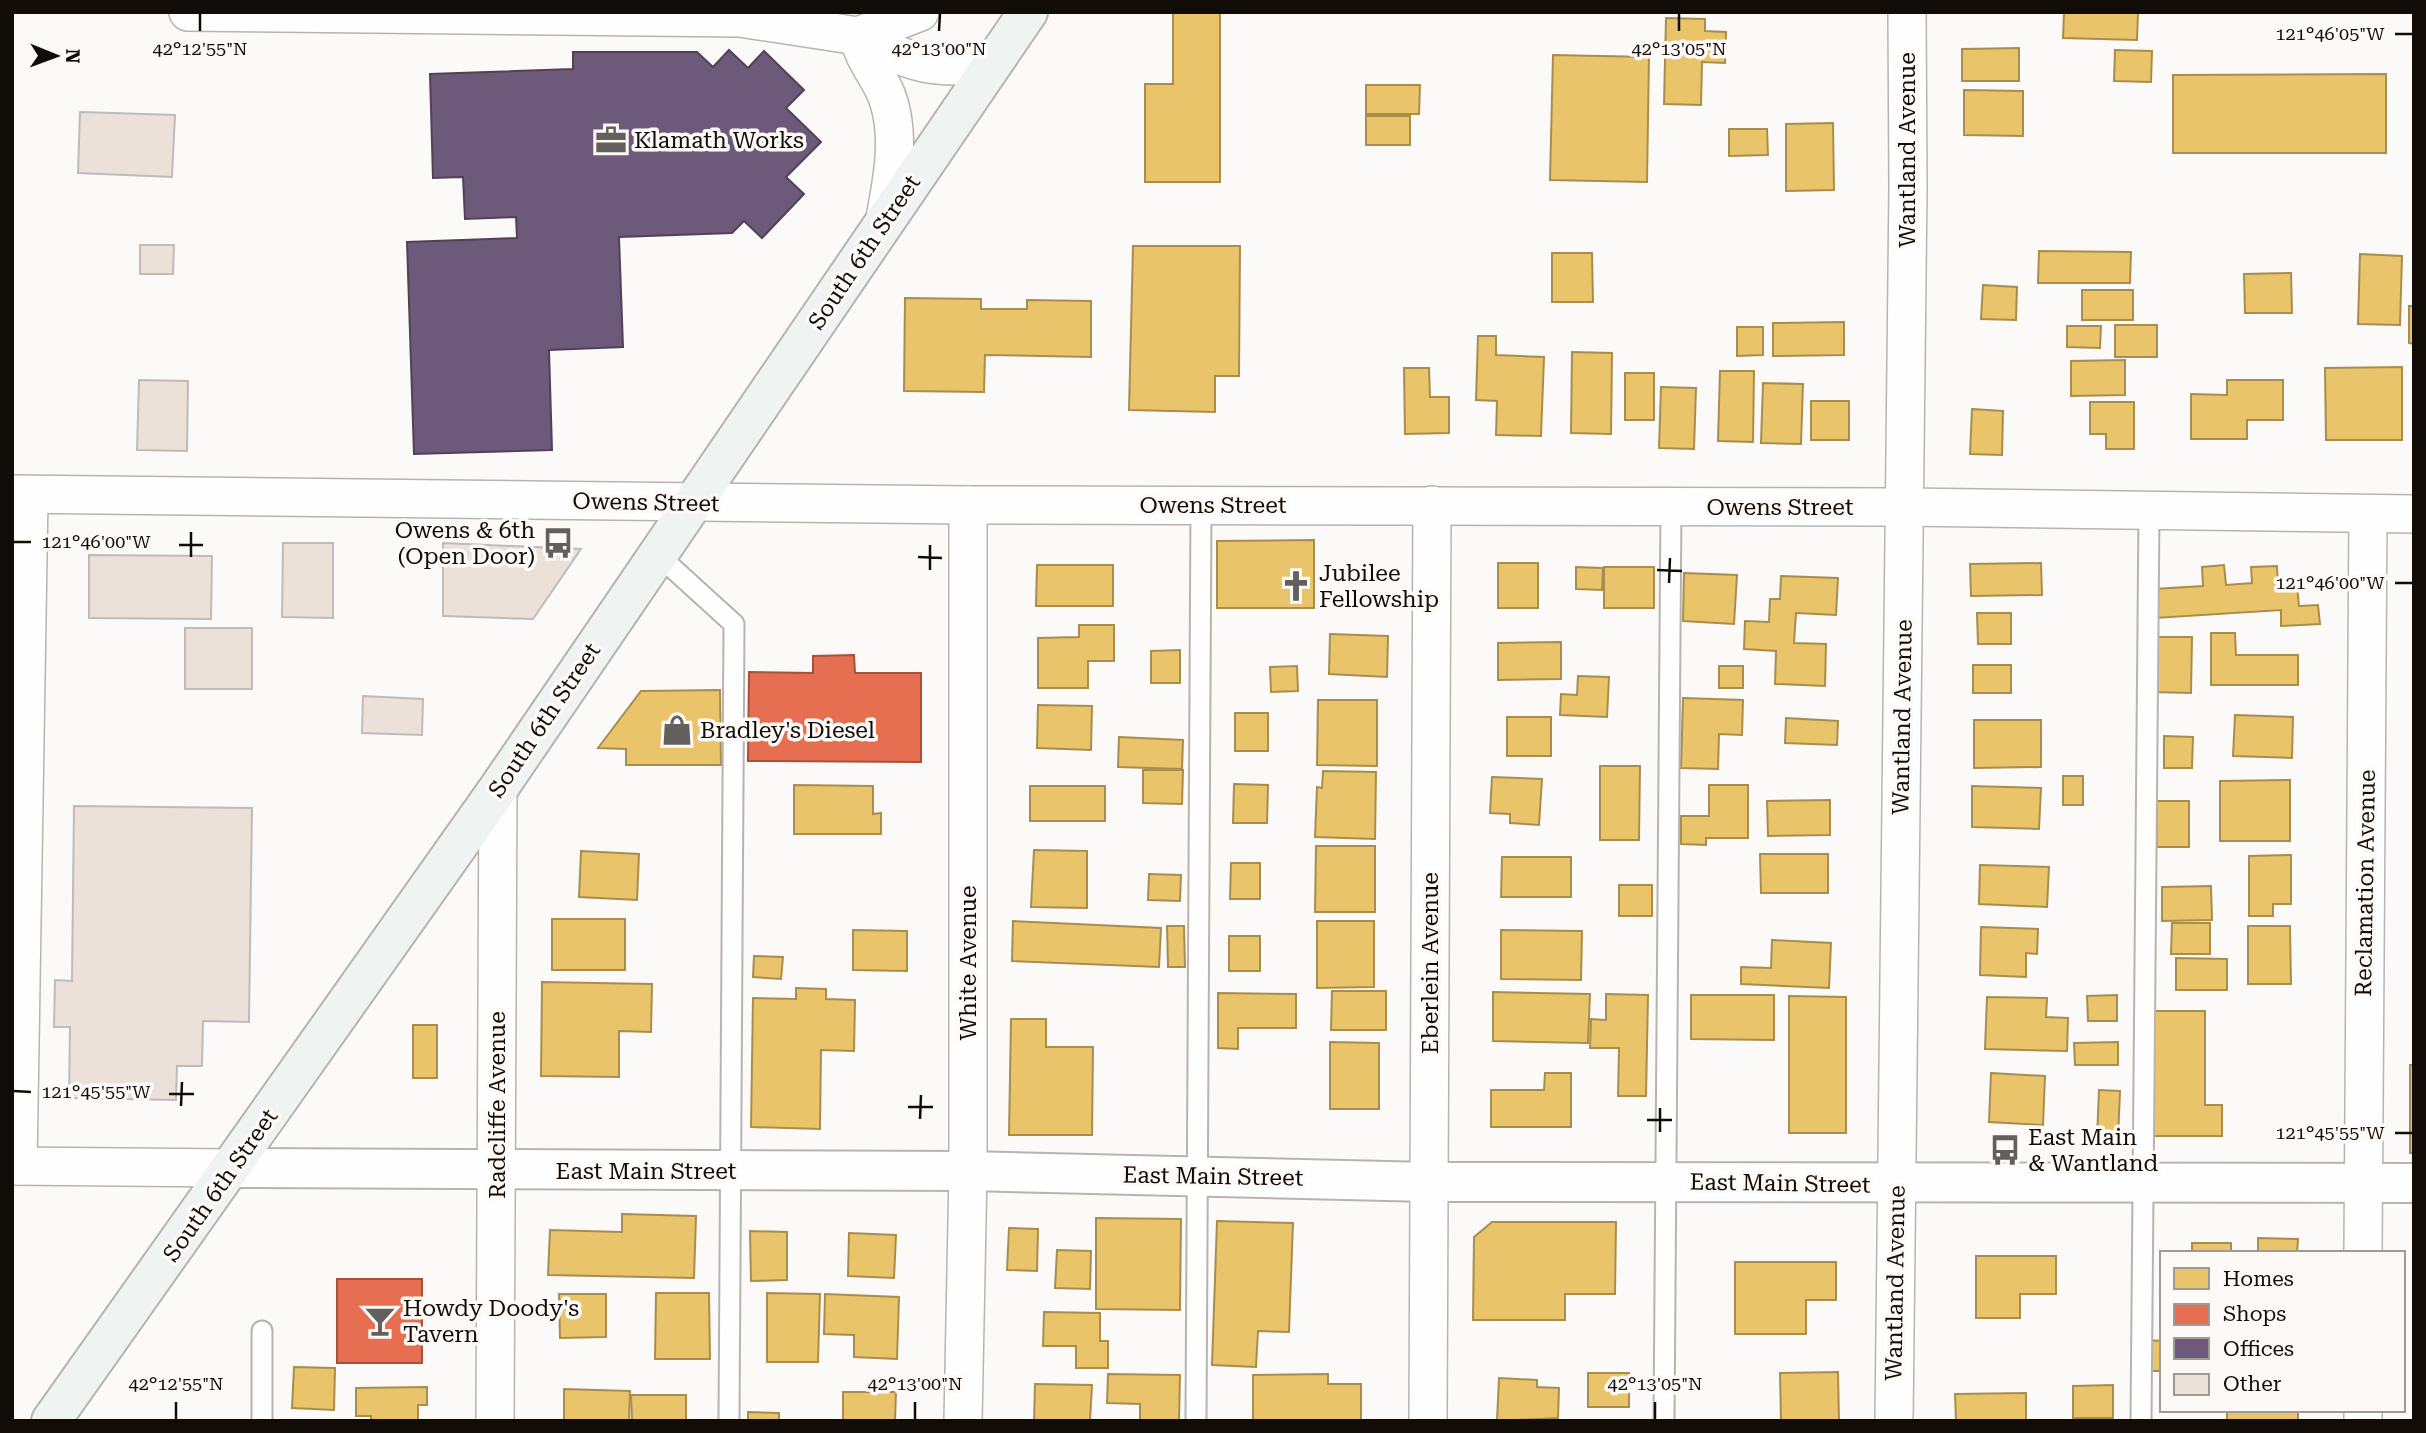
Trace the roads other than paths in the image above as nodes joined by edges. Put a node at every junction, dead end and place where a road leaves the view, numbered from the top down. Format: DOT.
graph roads {
  1 [pos="188,12"];
  2 [pos="920,12"];
  3 [pos="1028,12"];
  4 [pos="1907,12"];
  5 [pos="740,15"];
  6 [pos="858,36"];
  7 [pos="994,62"];
  8 [pos="884,223"];
  9 [pos="21,495"];
  10 [pos="692,502"];
  11 [pos="968,505"];
  12 [pos="1201,505"];
  13 [pos="1432,505"];
  14 [pos="1671,506"];
  15 [pos="1904,507"];
  16 [pos="2149,511"];
  17 [pos="2368,514"];
  18 [pos="2414,514"];
  19 [pos="657,554"];
  20 [pos="498,789"];
  21 [pos="15,1166"];
  22 [pos="232,1168"];
  23 [pos="498,1171"];
  24 [pos="733,1171"];
  25 [pos="968,1171"];
  26 [pos="1198,1175"];
  27 [pos="1429,1182"];
  28 [pos="1665,1182"];
  29 [pos="2143,1183"];
  30 [pos="2362,1183"];
  31 [pos="1896,1184"];
  32 [pos="2414,1184"];
  33 [pos="2362,1251"];
  34 [pos="262,1331"];
  35 [pos="51,1421"];
  36 [pos="262,1421"];
  37 [pos="495,1421"];
  38 [pos="729,1421"];
  39 [pos="963,1421"];
  40 [pos="1196,1421"];
  41 [pos="1429,1421"];
  42 [pos="1664,1421"];
  43 [pos="1894,1421"];
  44 [pos="2141,1421"];
  1 -- 5 [label="street"];
  2 -- 6 [label="street"];
  3 -- 7 [label="main road, South 6th Street"];
  4 -- 15 [label="street, Wantland Avenue"];
  5 -- 6 [label="street"];
  6 -- 7 [label="street"];
  6 -- 8 [label="street"];
  7 -- 8 [label="main road, South 6th Street"];
  8 -- 10 [label="main road, South 6th Street"];
  9 -- 10 [label="street, Owens Street"];
  9 -- 21 [label="street"];
  10 -- 11 [label="street, Owens Street"];
  10 -- 19 [label="main road, South 6th Street"];
  11 -- 12 [label="street, Owens Street"];
  11 -- 25 [label="street, White Avenue"];
  12 -- 13 [label="street, Owens Street"];
  12 -- 26 [label="lane"];
  13 -- 14 [label="street, Owens Street"];
  13 -- 27 [label="street, Eberlein Avenue"];
  14 -- 15 [label="street, Owens Street"];
  14 -- 28 [label="lane"];
  15 -- 16 [label="street, Owens Street"];
  15 -- 31 [label="street, Wantland Avenue"];
  16 -- 17 [label="street, Owens Street"];
  16 -- 29 [label="lane"];
  17 -- 18 [label="street, Owens Street"];
  17 -- 30 [label="street, Reclamation Avenue"];
  19 -- 20 [label="main road, South 6th Street"];
  19 -- 24 [label="lane"];
  20 -- 22 [label="main road, South 6th Street"];
  20 -- 23 [label="street, Radcliffe Avenue"];
  21 -- 22 [label="street, East Main Street"];
  22 -- 23 [label="street, East Main Street"];
  22 -- 35 [label="main road, South 6th Street"];
  23 -- 24 [label="street, East Main Street"];
  23 -- 37 [label="street, Radcliffe Avenue"];
  24 -- 25 [label="street, East Main Street"];
  24 -- 38 [label="lane"];
  25 -- 26 [label="street, East Main Street"];
  25 -- 39 [label="street, White Avenue"];
  26 -- 27 [label="street, East Main Street"];
  26 -- 40 [label="lane"];
  27 -- 28 [label="street, East Main Street"];
  27 -- 41 [label="street, Eberlein Avenue"];
  28 -- 31 [label="street, East Main Street"];
  28 -- 42 [label="lane"];
  29 -- 30 [label="street, East Main Street"];
  29 -- 31 [label="street, East Main Street"];
  29 -- 44 [label="lane"];
  30 -- 32 [label="street, East Main Street"];
  30 -- 33 [label="street, Reclamation Avenue"];
  31 -- 43 [label="street, Wantland Avenue"];
  34 -- 36 [label="lane"];
}
